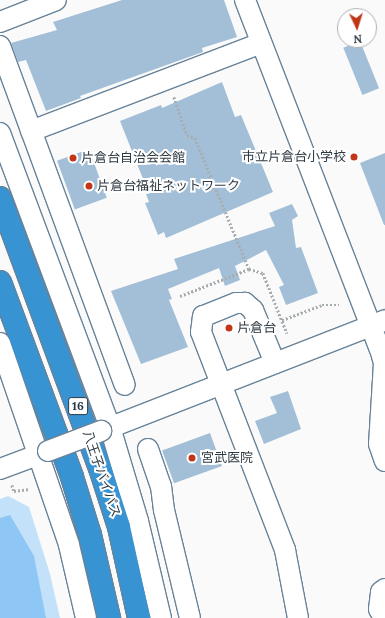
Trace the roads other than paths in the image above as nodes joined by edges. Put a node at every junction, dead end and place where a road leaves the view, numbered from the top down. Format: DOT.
graph roads {
  1 [pos="56,0"];
  2 [pos="245,0"];
  3 [pos="0,22"];
  4 [pos="261,43"];
  5 [pos="0,46"];
  6 [pos="31,131"];
  7 [pos="0,133"];
  8 [pos="0,198"];
  9 [pos="77,255"];
  10 [pos="50,264"];
  11 [pos="0,282"];
  12 [pos="378,322"];
  13 [pos="0,343"];
  14 [pos="275,363"];
  15 [pos="222,384"];
  16 [pos="125,386"];
  17 [pos="105,429"];
  18 [pos="148,449"];
  19 [pos="42,453"];
  20 [pos="385,461"];
  21 [pos="0,469"];
  22 [pos="182,576"];
  23 [pos="154,581"];
  24 [pos="385,589"];
  25 [pos="86,618"];
  26 [pos="109,618"];
  27 [pos="139,618"];
  28 [pos="161,618"];
  29 [pos="190,618"];
  30 [pos="298,618"];
  31 [pos="384,618"];
  1 -- 3 [label="street"];
  2 -- 4 [label="street"];
  4 -- 6 [label="street"];
  4 -- 12 [label="street"];
  5 -- 6 [label="street"];
  6 -- 9 [label="street"];
  7 -- 10 [label="street"];
  8 -- 27 [label="highway, 八王子バイパス / 16"];
  9 -- 10 [label="street"];
  9 -- 16 [label="street"];
  10 -- 17 [label="street"];
  11 -- 26 [label="highway, 16"];
  12 -- 14 [label="street"];
  12 -- 20 [label="street"];
  13 -- 19 [label="street"];
  14 -- 15 [label="street"];
  14 -- 15 [label="street"];
  15 -- 17 [label="street"];
  15 -- 30 [label="street"];
  17 -- 19 [label="street, bridge"];
  17 -- 23 [label="street"];
  18 -- 22 [label="street"];
  19 -- 21 [label="street"];
  19 -- 25 [label="street"];
  22 -- 23 [label="street"];
  22 -- 29 [label="street"];
  23 -- 28 [label="street"];
  24 -- 31 [label="street"];
}
